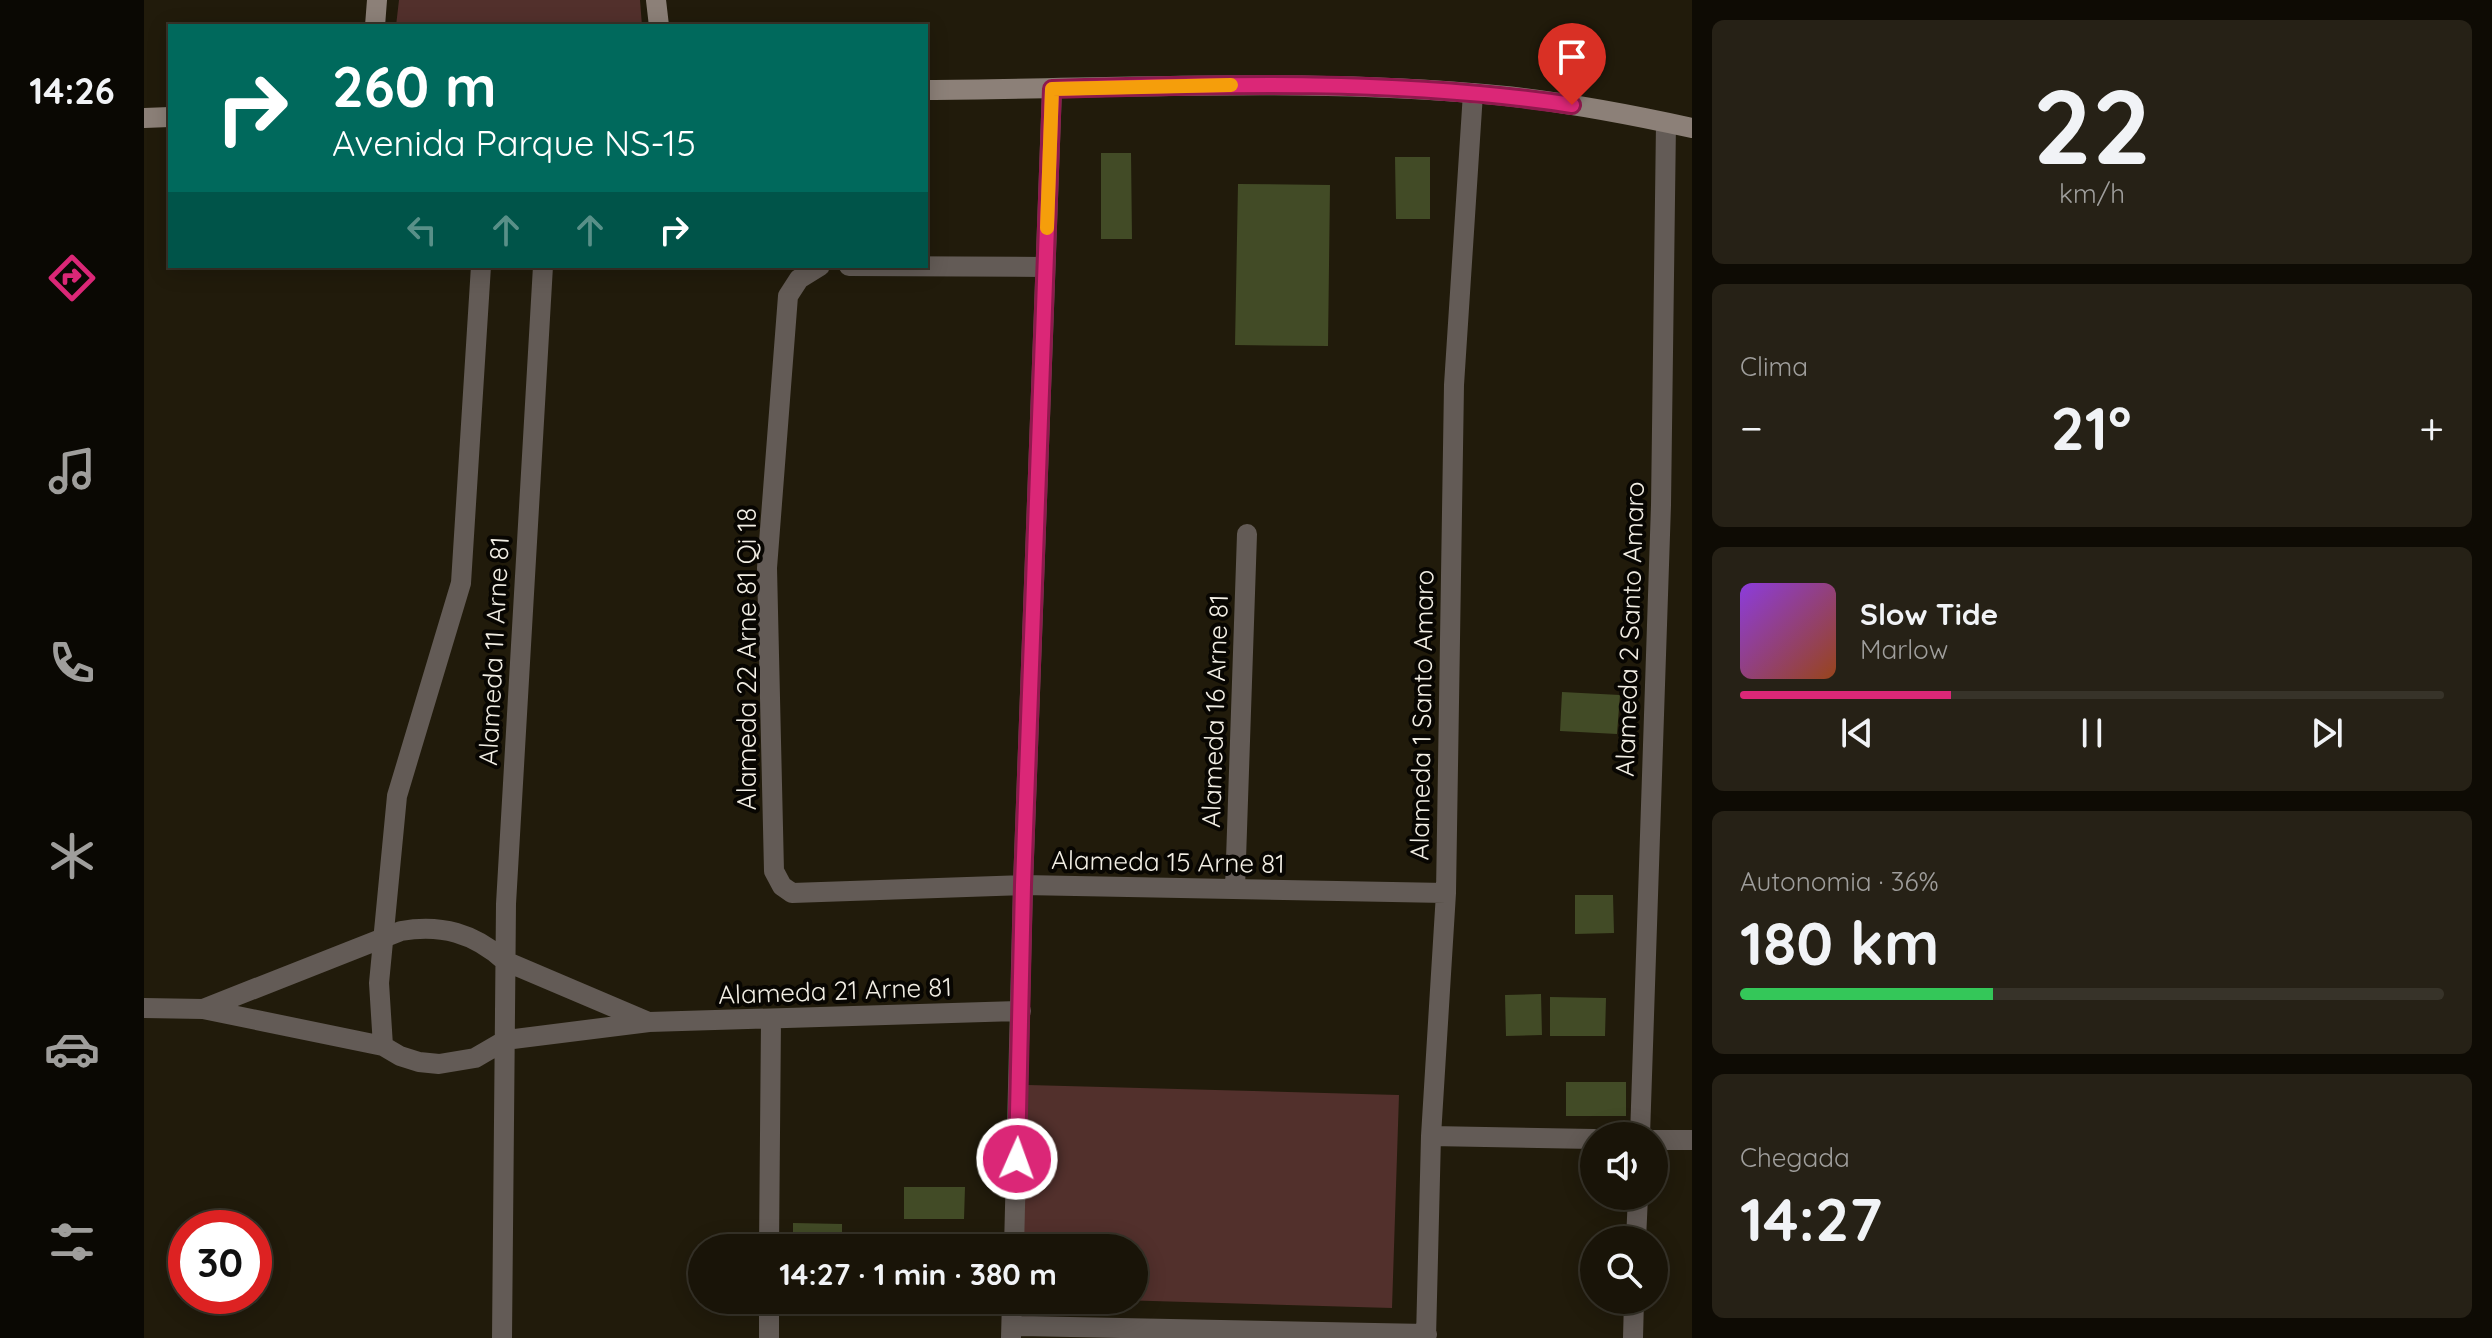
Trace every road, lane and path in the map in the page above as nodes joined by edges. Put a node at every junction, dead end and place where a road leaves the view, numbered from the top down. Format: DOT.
graph roads {
  1 [pos="377,0"];
  2 [pos="656,0"];
  3 [pos="375,24"];
  4 [pos="659,24"];
  5 [pos="1052,89"];
  6 [pos="928,90"];
  7 [pos="1473,93"];
  8 [pos="168,117"];
  9 [pos="144,118"];
  10 [pos="1666,123"];
  11 [pos="1692,128"];
  12 [pos="928,266"];
  13 [pos="1045,267"];
  14 [pos="481,268"];
  15 [pos="543,268"];
  16 [pos="817,268"];
  17 [pos="1247,534"];
  18 [pos="1023,885"];
  19 [pos="1235,889"];
  20 [pos="792,893"];
  21 [pos="1446,893"];
  22 [pos="383,937"];
  23 [pos="505,961"];
  24 [pos="144,1008"];
  25 [pos="203,1009"];
  26 [pos="1021,1011"];
  27 [pos="771,1019"];
  28 [pos="649,1022"];
  29 [pos="506,1040"];
  30 [pos="383,1046"];
  31 [pos="1640,1122"];
  32 [pos="1431,1136"];
  33 [pos="1580,1139"];
  34 [pos="1668,1140"];
  35 [pos="1692,1140"];
  36 [pos="769,1234"];
  37 [pos="1014,1234"];
  38 [pos="769,1314"];
  39 [pos="1634,1314"];
  40 [pos="1016,1332"];
  41 [pos="1212,1334"];
  42 [pos="1426,1336"];
  43 [pos="502,1338"];
  44 [pos="769,1338"];
  45 [pos="1633,1338"];
  1 -- 3 [label="main road"];
  2 -- 4 [label="main road"];
  5 -- 6 [label="main road"];
  5 -- 7 [label="main road"];
  5 -- 13 [label="street"];
  7 -- 10 [label="main road"];
  7 -- 21 [label="street, Alameda 1 Santo Amaro"];
  8 -- 9 [label="main road"];
  10 -- 11 [label="main road"];
  10 -- 31 [label="street, Alameda 2 Santo Amaro"];
  12 -- 13 [label="street"];
  13 -- 18 [label="street"];
  14 -- 22 [label="street"];
  15 -- 23 [label="street, Alameda 11 Arne 81"];
  16 -- 20 [label="street, Alameda 22 Arne 81 Qi 18"];
  17 -- 19 [label="street, Alameda 16 Arne 81"];
  18 -- 19 [label="street, Alameda 15 Arne 81"];
  18 -- 20 [label="street, Alameda 15 Arne 81"];
  18 -- 26 [label="street"];
  19 -- 21 [label="street, Alameda 15 Arne 81"];
  21 -- 32 [label="street, Alameda 1 Santo Amaro"];
  22 -- 23 [label="street"];
  22 -- 25 [label="street"];
  22 -- 30 [label="street"];
  23 -- 28 [label="street"];
  23 -- 29 [label="street, Alameda 11 Arne 81"];
  24 -- 25 [label="street"];
  25 -- 30 [label="street"];
  26 -- 27 [label="street, Alameda 21 Arne 81"];
  26 -- 37 [label="street"];
  27 -- 28 [label="street, Alameda 21 Arne 81"];
  27 -- 36 [label="street"];
  28 -- 29 [label="street, Alameda 21 Arne 81"];
  29 -- 30 [label="street"];
  29 -- 43 [label="street, Alameda 11 Arne 81"];
  32 -- 33 [label="street"];
  32 -- 42 [label="street, Alameda 1 Santo Amaro"];
  34 -- 35 [label="street"];
  38 -- 44 [label="street"];
  39 -- 45 [label="street"];
  40 -- 41 [label="street"];
  41 -- 42 [label="street"];
}
